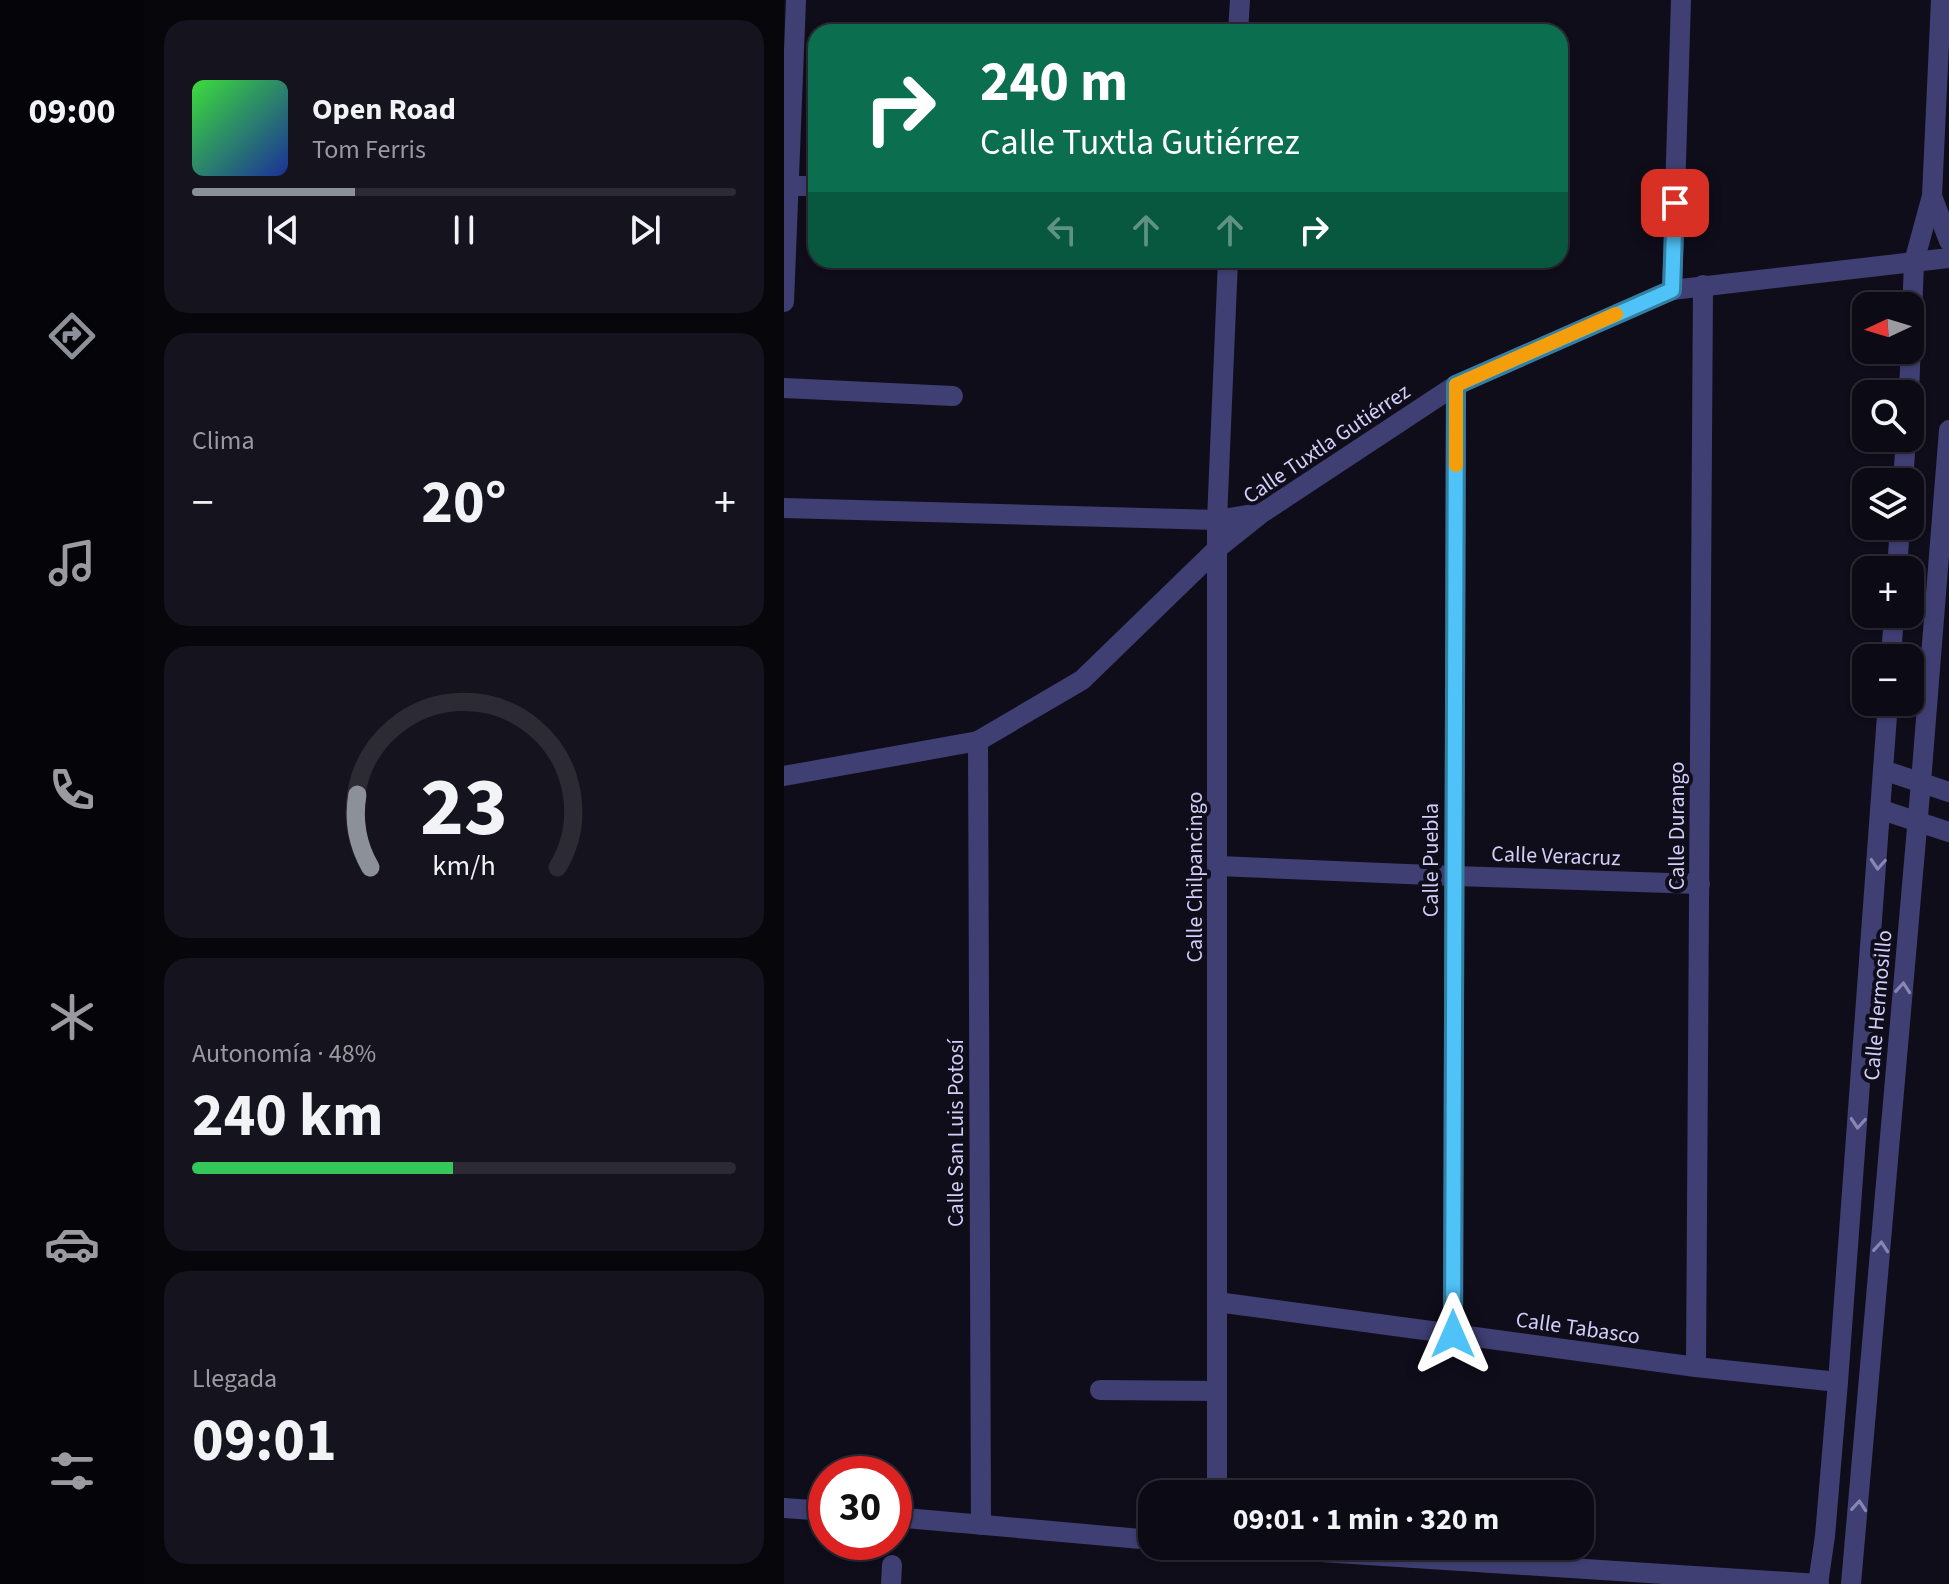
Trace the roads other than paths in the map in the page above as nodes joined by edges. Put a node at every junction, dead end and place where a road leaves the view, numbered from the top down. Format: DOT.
graph roads {
  1 [pos="796,0"];
  2 [pos="1240,0"];
  3 [pos="1681,0"];
  4 [pos="1941,0"];
  5 [pos="1238,24"];
  6 [pos="786,186"];
  7 [pos="808,186"];
  8 [pos="1932,196"];
  9 [pos="1949,241"];
  10 [pos="1949,258"];
  11 [pos="1914,262"];
  12 [pos="1228,268"];
  13 [pos="1703,285"];
  14 [pos="1672,290"];
  15 [pos="784,302"];
  16 [pos="1910,380"];
  17 [pos="1456,385"];
  18 [pos="784,388"];
  19 [pos="953,396"];
  20 [pos="1949,430"];
  21 [pos="784,508"];
  22 [pos="1262,513"];
  23 [pos="1217,520"];
  24 [pos="1218,548"];
  25 [pos="1887,716"];
  26 [pos="978,741"];
  27 [pos="1883,770"];
  28 [pos="784,776"];
  29 [pos="1921,782"];
  30 [pos="1949,792"];
  31 [pos="1882,810"];
  32 [pos="1917,823"];
  33 [pos="1949,832"];
  34 [pos="1218,866"];
  35 [pos="1454,876"];
  36 [pos="1700,884"];
  37 [pos="1217,1302"];
  38 [pos="1453,1334"];
  39 [pos="1696,1367"];
  40 [pos="1838,1382"];
  41 [pos="1100,1390"];
  42 [pos="1217,1391"];
  43 [pos="1217,1480"];
  44 [pos="784,1508"];
  45 [pos="808,1510"];
  46 [pos="912,1519"];
  47 [pos="981,1525"];
  48 [pos="1138,1539"];
  49 [pos="1446,1560"];
  50 [pos="1819,1584"];
  51 [pos="1851,1584"];
  1 -- 6 [label="street"];
  2 -- 5 [label="street"];
  3 -- 14 [label="street"];
  4 -- 8 [label="street"];
  6 -- 7 [label="street"];
  6 -- 15 [label="street"];
  8 -- 9 [label="street"];
  8 -- 11 [label="street"];
  10 -- 11 [label="street, Calle Tuxtla Gutiérrez"];
  11 -- 13 [label="street, Calle Tuxtla Gutiérrez"];
  11 -- 16 [label="street"];
  12 -- 23 [label="street, Calle Chilpancingo"];
  13 -- 14 [label="street, Calle Tuxtla Gutiérrez"];
  13 -- 36 [label="street, Calle Durango"];
  14 -- 17 [label="street, Calle Tuxtla Gutiérrez"];
  17 -- 22 [label="street, Calle Tuxtla Gutiérrez"];
  17 -- 35 [label="street, Calle Puebla"];
  18 -- 19 [label="street"];
  20 -- 29 [label="street, Calle Hermosillo"];
  21 -- 23 [label="street"];
  22 -- 23 [label="street"];
  22 -- 24 [label="street, Calle Tuxtla Gutiérrez"];
  23 -- 24 [label="street, Calle Chilpancingo"];
  24 -- 26 [label="street, Calle Tuxtla Gutiérrez"];
  24 -- 34 [label="street, Calle Chilpancingo"];
  25 -- 27 [label="street, Calle Hermosillo"];
  26 -- 28 [label="street, Calle Tuxtla Gutiérrez"];
  26 -- 47 [label="street, Calle San Luis Potosí"];
  27 -- 29 [label="street"];
  27 -- 31 [label="street, Calle Hermosillo"];
  29 -- 30 [label="street"];
  29 -- 32 [label="street, Calle Hermosillo"];
  31 -- 32 [label="street"];
  31 -- 40 [label="street, Calle Hermosillo, one-way"];
  32 -- 33 [label="street"];
  51 -- 32 [label="street, Calle Hermosillo, one-way"];
  34 -- 35 [label="street, Calle Veracruz"];
  34 -- 37 [label="street, Calle Chilpancingo"];
  35 -- 36 [label="street, Calle Veracruz"];
  35 -- 38 [label="street, Calle Puebla"];
  36 -- 39 [label="street, Calle Durango"];
  37 -- 38 [label="street, Calle Tabasco"];
  37 -- 42 [label="street, Calle Chilpancingo"];
  38 -- 39 [label="street, Calle Tabasco"];
  39 -- 40 [label="street, Calle Tabasco"];
  40 -- 50 [label="street, Calle Hermosillo"];
  41 -- 42 [label="street"];
  42 -- 43 [label="street, Calle Chilpancingo"];
  44 -- 45 [label="street"];
  46 -- 47 [label="street"];
  47 -- 48 [label="street"];
  49 -- 50 [label="street"];
}
